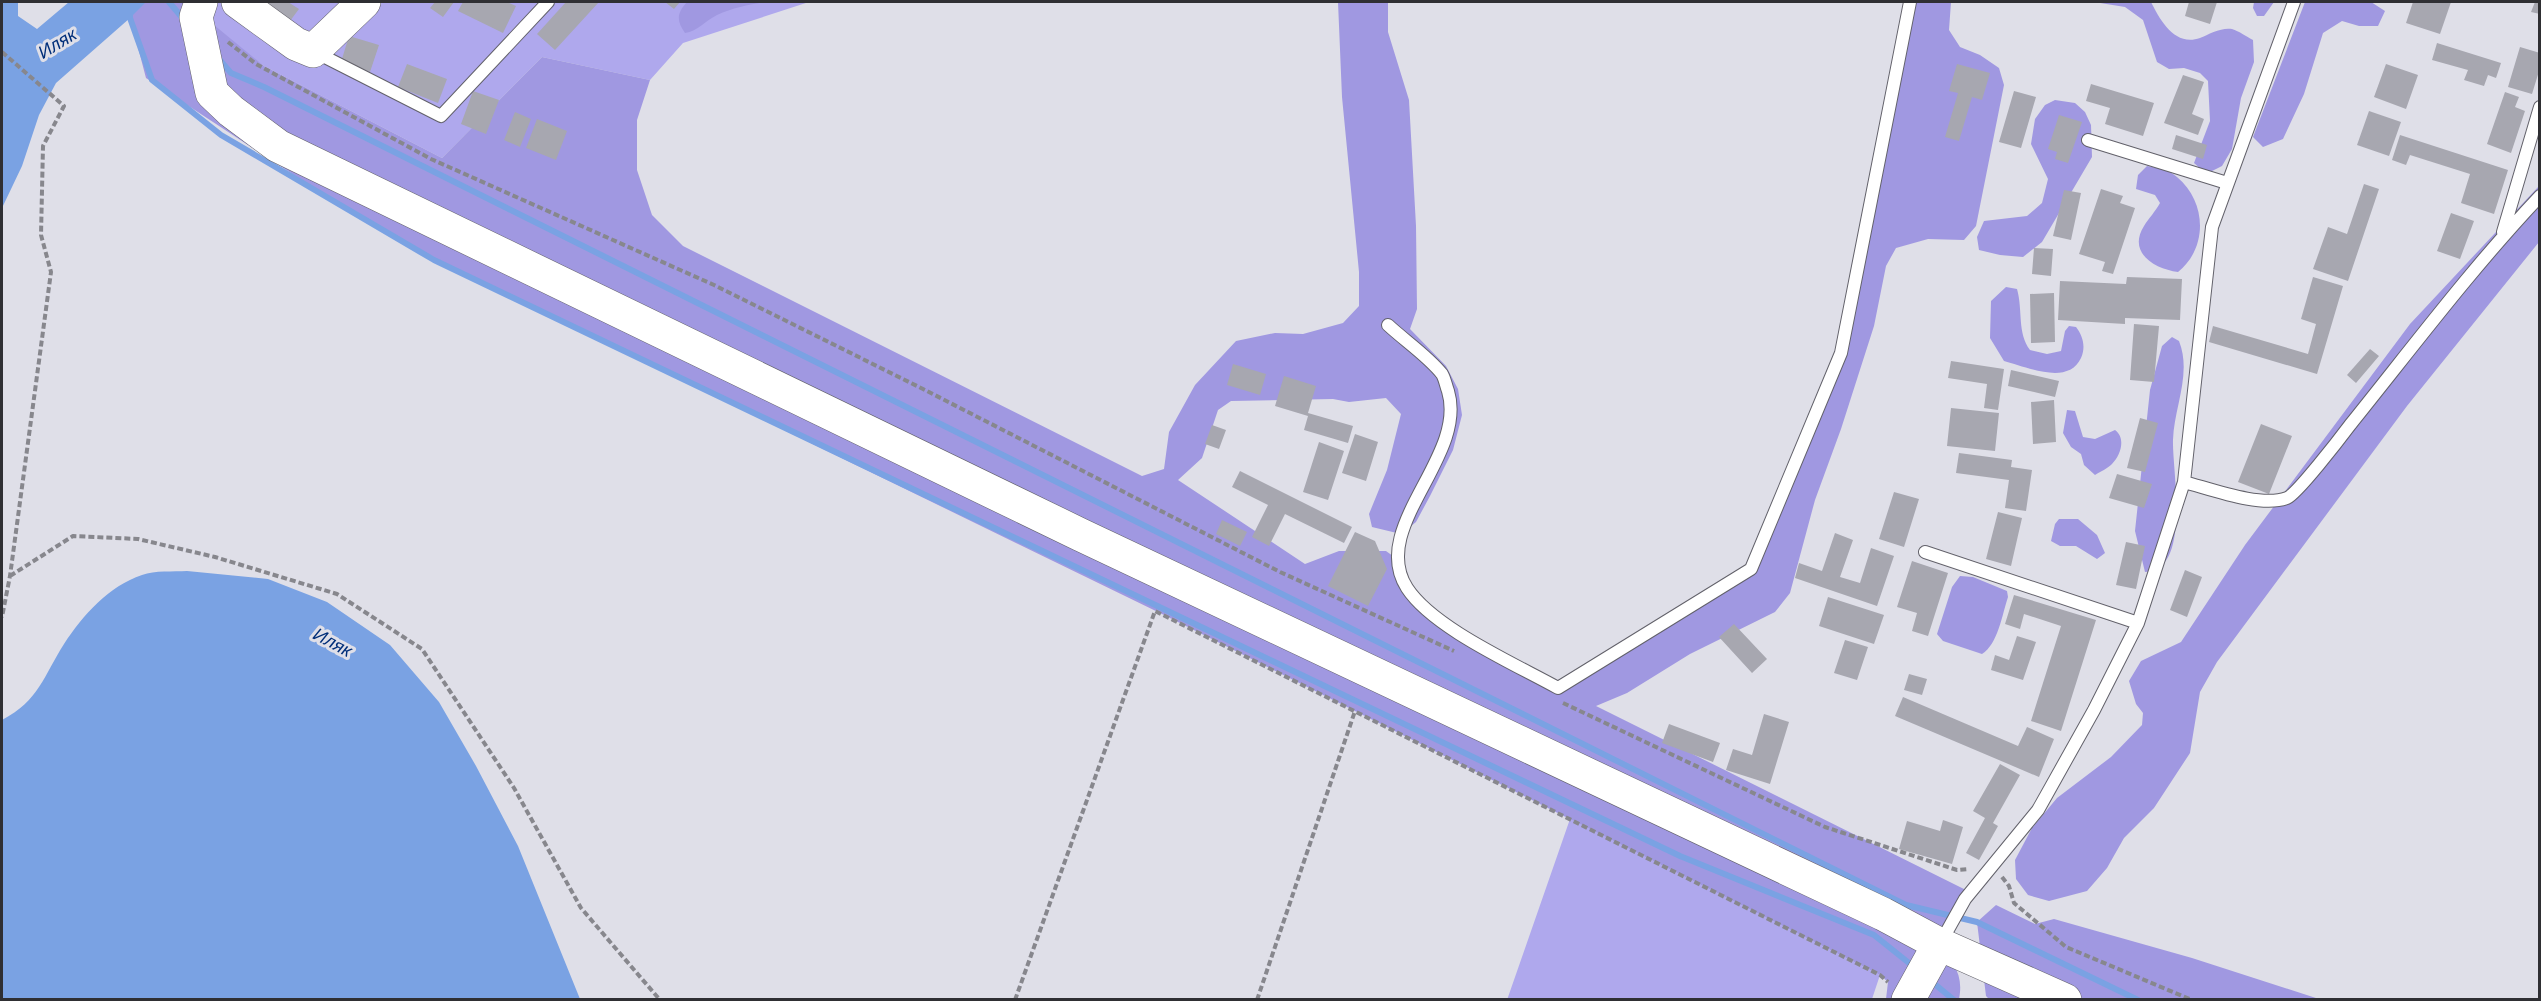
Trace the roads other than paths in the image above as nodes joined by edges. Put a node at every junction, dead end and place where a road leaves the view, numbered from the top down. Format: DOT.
graph roads {
  1 [pos="238,2"];
  2 [pos="364,2"];
  3 [pos="549,2"];
  4 [pos="1910,2"];
  5 [pos="2294,2"];
  6 [pos="201,28"];
  7 [pos="313,51"];
  8 [pos="2540,107"];
  9 [pos="2088,140"];
  10 [pos="2226,183"];
  11 [pos="2540,196"];
  12 [pos="2502,236"];
  13 [pos="1388,325"];
  14 [pos="2184,482"];
  15 [pos="1925,552"];
  16 [pos="2138,623"];
  17 [pos="1922,967"];
  18 [pos="2065,999"];
  1 -- 7 [label="street"];
  2 -- 7 [label="street"];
  3 -- 7 [label="lane"];
  4 -- 13 [label="lane"];
  5 -- 10 [label="lane"];
  6 -- 17 [label="street"];
  8 -- 12 [label="lane"];
  9 -- 10 [label="lane"];
  10 -- 14 [label="lane"];
  11 -- 12 [label="lane"];
  12 -- 14 [label="lane"];
  14 -- 16 [label="lane"];
  15 -- 16 [label="lane"];
  16 -- 17 [label="lane"];
  17 -- 18 [label="street"];
}
